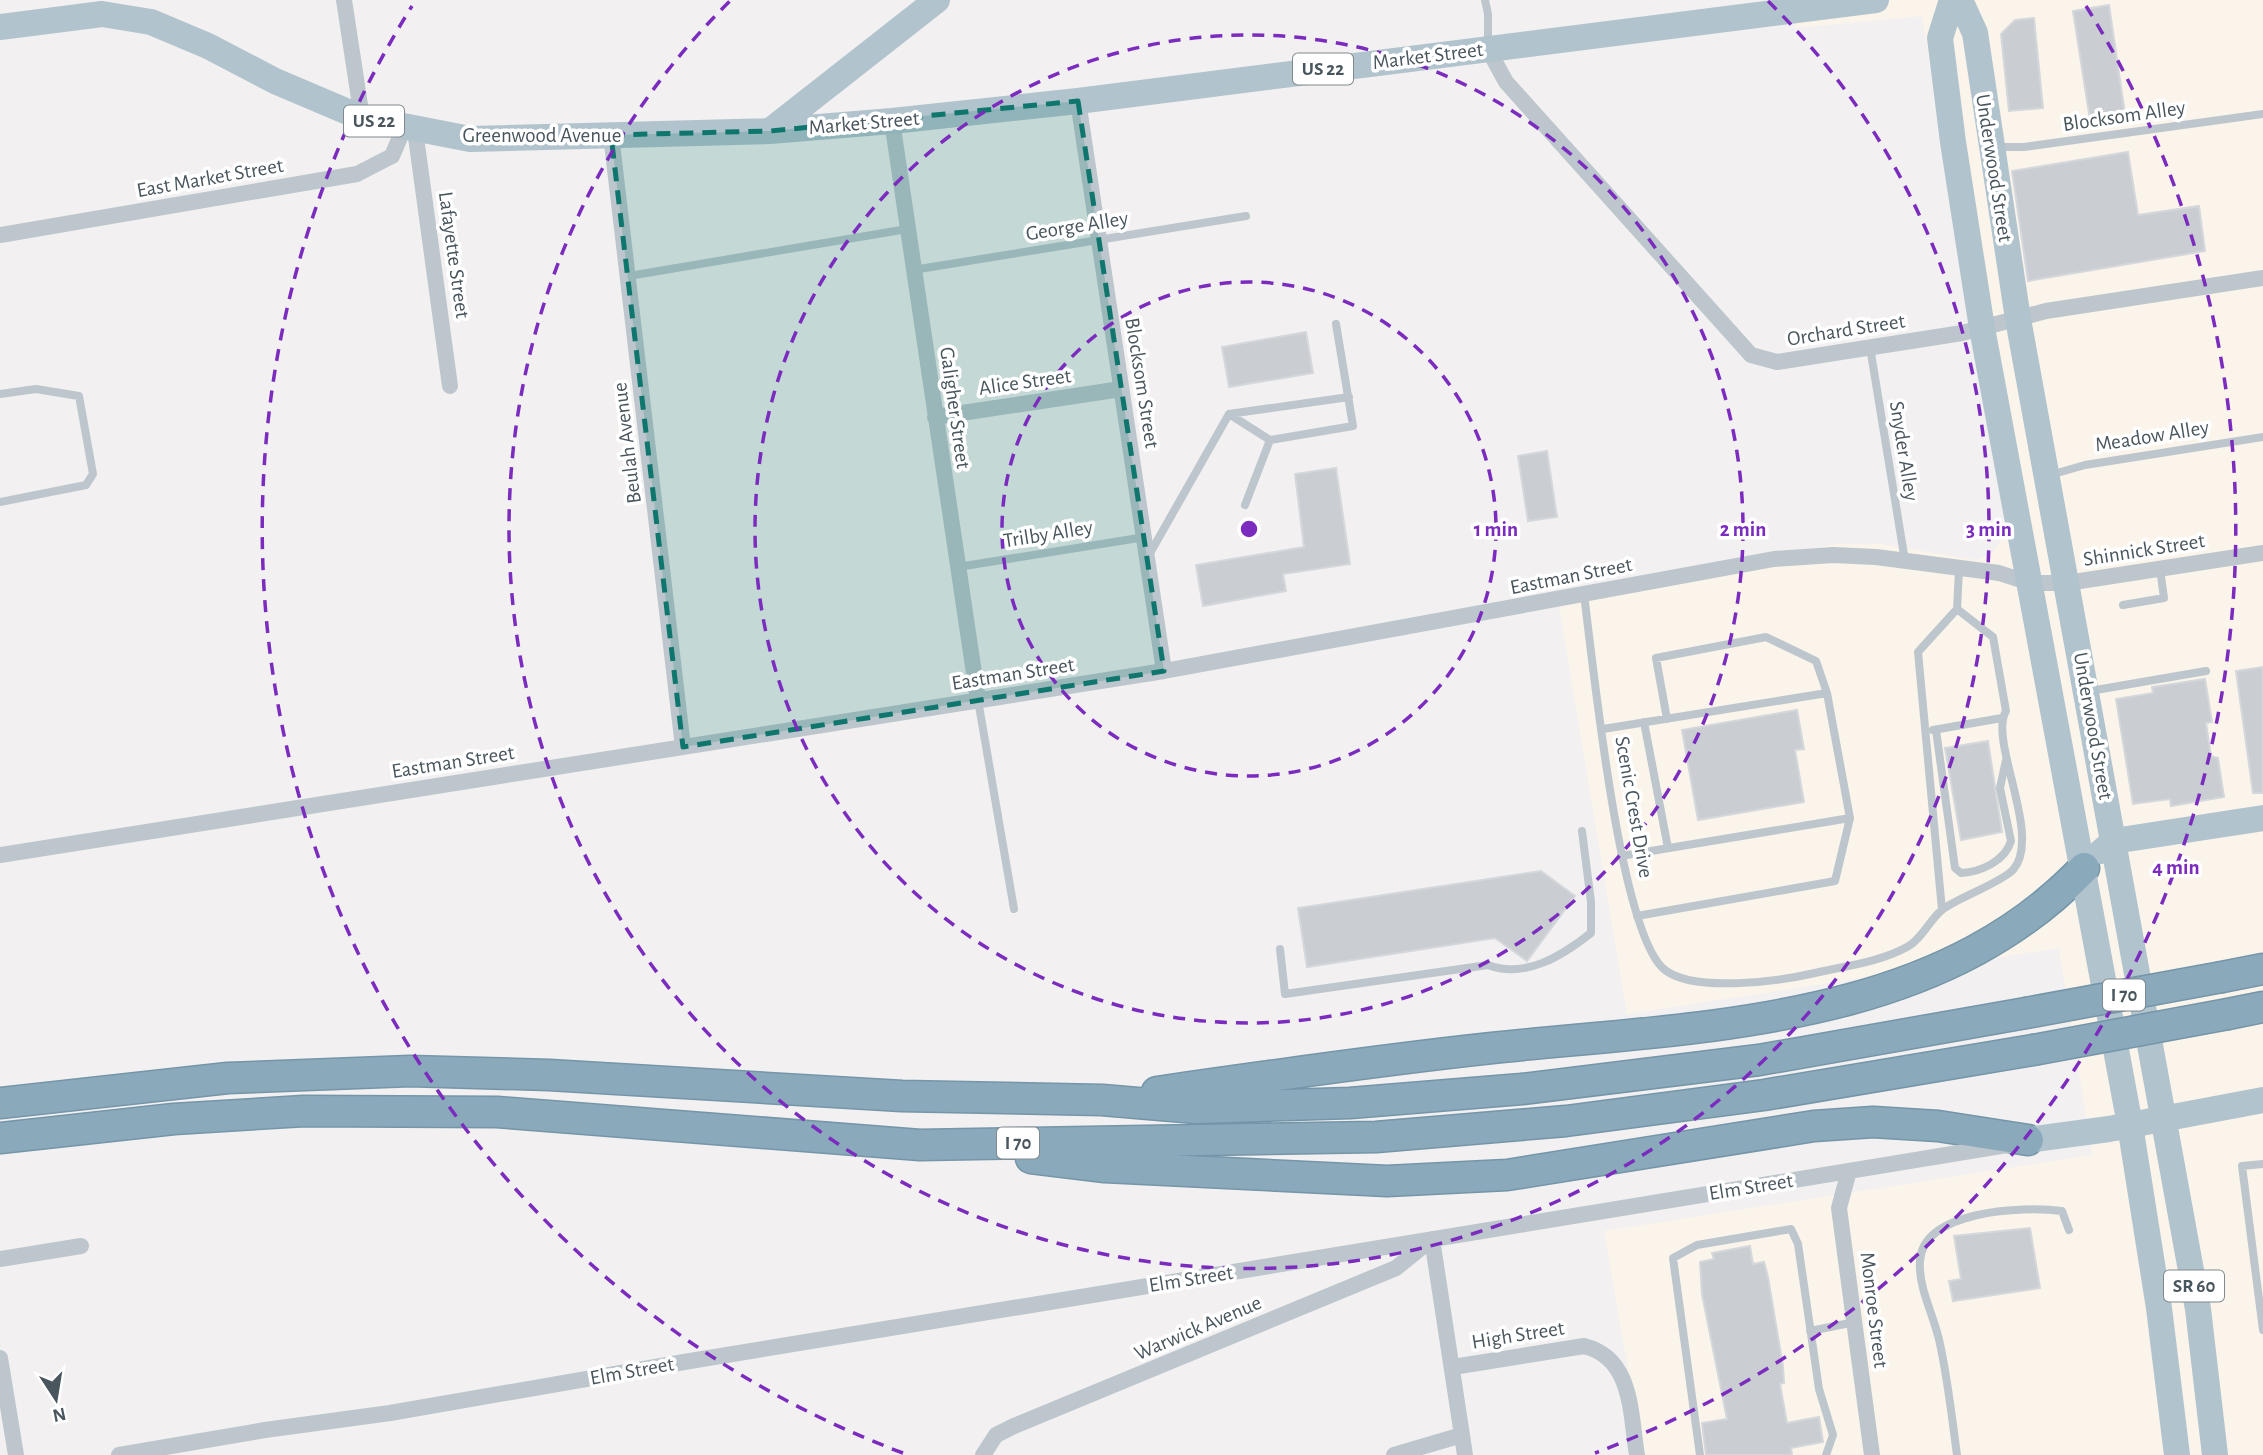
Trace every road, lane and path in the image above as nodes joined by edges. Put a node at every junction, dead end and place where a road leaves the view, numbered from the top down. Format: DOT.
graph roads {
  1 [pos="344,0"];
  2 [pos="937,0"];
  3 [pos="1485,0"];
  4 [pos="1876,0"];
  5 [pos="1952,0"];
  6 [pos="1960,0"];
  7 [pos="0,27"];
  8 [pos="1488,49"];
  9 [pos="1078,102"];
  10 [pos="2263,114"];
  11 [pos="362,118"];
  12 [pos="892,121"];
  13 [pos="410,129"];
  14 [pos="770,131"];
  15 [pos="611,135"];
  16 [pos="1990,147"];
  17 [pos="1246,216"];
  18 [pos="907,229"];
  19 [pos="0,235"];
  20 [pos="1099,240"];
  21 [pos="913,270"];
  22 [pos="629,276"];
  23 [pos="2263,278"];
  24 [pos="2018,319"];
  25 [pos="1336,324"];
  26 [pos="1982,328"];
  27 [pos="1870,347"];
  28 [pos="450,386"];
  29 [pos="1121,389"];
  30 [pos="0,394"];
  31 [pos="1349,397"];
  32 [pos="1229,414"];
  33 [pos="936,417"];
  34 [pos="2263,437"];
  35 [pos="1270,440"];
  36 [pos="2047,476"];
  37 [pos="0,502"];
  38 [pos="1245,505"];
  39 [pos="1145,537"];
  40 [pos="2263,553"];
  41 [pos="1148,557"];
  42 [pos="1905,561"];
  43 [pos="957,567"];
  44 [pos="2160,569"];
  45 [pos="1959,570"];
  46 [pos="2030,583"];
  47 [pos="2067,583"];
  48 [pos="1584,595"];
  49 [pos="2123,605"];
  50 [pos="1958,609"];
  51 [pos="1164,671"];
  52 [pos="2206,671"];
  53 [pos="2087,691"];
  54 [pos="1827,693"];
  55 [pos="978,700"];
  56 [pos="2002,718"];
  57 [pos="1667,719"];
  58 [pos="1644,722"];
  59 [pos="1603,729"];
  60 [pos="1936,730"];
  61 [pos="1926,732"];
  62 [pos="683,747"];
  63 [pos="2007,755"];
  64 [pos="1850,818"];
  65 [pos="2263,818"];
  66 [pos="1582,831"];
  67 [pos="2114,841"];
  68 [pos="1668,848"];
  69 [pos="0,855"];
  70 [pos="1620,856"];
  71 [pos="2084,867"];
  72 [pos="1014,909"];
  73 [pos="1942,910"];
  74 [pos="1637,916"];
  75 [pos="1280,949"];
  76 [pos="2263,969"];
  77 [pos="2263,1007"];
  78 [pos="1102,1100"];
  79 [pos="2263,1100"];
  80 [pos="0,1103"];
  81 [pos="2165,1118"];
  82 [pos="2130,1125"];
  83 [pos="0,1138"];
  84 [pos="2028,1140"];
  85 [pos="920,1145"];
  86 [pos="2263,1164"];
  87 [pos="1849,1171"];
  88 [pos="2069,1230"];
  89 [pos="1432,1239"];
  90 [pos="81,1246"];
  91 [pos="0,1259"];
  92 [pos="2261,1291"];
  93 [pos="1855,1322"];
  94 [pos="2263,1330"];
  95 [pos="1810,1331"];
  96 [pos="0,1358"];
  97 [pos="1453,1367"];
  98 [pos="1462,1435"];
  99 [pos="16,1455"];
  100 [pos="119,1455"];
  101 [pos="982,1455"];
  102 [pos="1394,1455"];
  103 [pos="1465,1455"];
  104 [pos="1637,1455"];
  105 [pos="1700,1455"];
  106 [pos="1826,1455"];
  107 [pos="1872,1455"];
  108 [pos="1957,1455"];
  109 [pos="2176,1455"];
  110 [pos="2215,1455"];
  1 -- 11 [label="street"];
  2 -- 14 [label="main road"];
  3 -- 8 [label="lane"];
  4 -- 8 [label="main road, Market Street / US 22"];
  5 -- 26 [label="main road, Underwood Street / SR 60"];
  6 -- 16 [label="main road, Underwood Street / SR 60"];
  7 -- 11 [label="main road, Greenwood Avenue / US 22"];
  8 -- 9 [label="main road, Market Street / US 22"];
  8 -- 27 [label="street, Orchard Street"];
  9 -- 12 [label="main road, Market Street / US 22"];
  9 -- 20 [label="street, Blocksom Street"];
  10 -- 16 [label="lane, Blocksom Alley"];
  11 -- 13 [label="main road, Greenwood Avenue / US 22"];
  12 -- 14 [label="main road, Market Street / US 22"];
  12 -- 18 [label="street, Galigher Street"];
  13 -- 15 [label="main road, Greenwood Avenue / US 22"];
  13 -- 19 [label="street, East Market Street"];
  13 -- 28 [label="street, Lafayette Street"];
  14 -- 15 [label="main road, Greenwood Avenue / US 22"];
  15 -- 22 [label="street, Beulah Avenue"];
  16 -- 24 [label="main road, Underwood Street / SR 60"];
  17 -- 20 [label="lane, George Alley"];
  18 -- 21 [label="street, Galigher Street"];
  18 -- 22 [label="lane"];
  20 -- 21 [label="lane, George Alley"];
  20 -- 29 [label="street, Blocksom Street"];
  21 -- 33 [label="street, Galigher Street"];
  22 -- 62 [label="street, Beulah Avenue"];
  23 -- 24 [label="street, Orchard Street"];
  24 -- 26 [label="street, Orchard Street"];
  24 -- 36 [label="main road, Underwood Street / SR 60"];
  25 -- 31 [label="lane"];
  26 -- 27 [label="street, Orchard Street"];
  26 -- 46 [label="main road, Underwood Street / SR 60"];
  27 -- 42 [label="lane, Snyder Alley"];
  29 -- 33 [label="street, Alice Street"];
  29 -- 39 [label="street, Blocksom Street"];
  30 -- 37 [label="lane"];
  31 -- 32 [label="lane"];
  31 -- 35 [label="lane"];
  32 -- 35 [label="lane"];
  32 -- 41 [label="lane"];
  33 -- 43 [label="street, Galigher Street"];
  34 -- 36 [label="lane, Meadow Alley"];
  35 -- 38 [label="lane"];
  36 -- 47 [label="main road, Underwood Street / SR 60"];
  39 -- 41 [label="street, Blocksom Street"];
  39 -- 43 [label="lane, Trilby Alley"];
  40 -- 44 [label="street, Shinnick Street"];
  41 -- 51 [label="street, Blocksom Street"];
  42 -- 45 [label="street, Eastman Street"];
  42 -- 48 [label="street, Eastman Street"];
  43 -- 55 [label="street, Galigher Street"];
  44 -- 47 [label="street, Shinnick Street"];
  44 -- 49 [label="lane"];
  45 -- 46 [label="street, Eastman Street"];
  45 -- 50 [label="lane"];
  46 -- 47 [label="street, Shinnick Street"];
  46 -- 71 [label="main road, Underwood Street / SR 60"];
  47 -- 53 [label="main road, Underwood Street / SR 60"];
  48 -- 51 [label="street, Eastman Street"];
  48 -- 59 [label="lane, Scenic Crest Drive"];
  50 -- 56 [label="lane, Scenic Crest Drive"];
  50 -- 61 [label="lane"];
  51 -- 55 [label="street, Eastman Street"];
  52 -- 53 [label="lane"];
  53 -- 67 [label="main road, Underwood Street / SR 60"];
  54 -- 57 [label="lane"];
  54 -- 57 [label="lane"];
  54 -- 64 [label="lane"];
  55 -- 62 [label="street, Eastman Street"];
  55 -- 72 [label="lane"];
  56 -- 60 [label="lane"];
  56 -- 63 [label="lane, Scenic Crest Drive"];
  57 -- 58 [label="lane"];
  58 -- 59 [label="lane"];
  58 -- 68 [label="lane"];
  59 -- 70 [label="lane, Scenic Crest Drive"];
  60 -- 61 [label="lane"];
  60 -- 63 [label="lane"];
  61 -- 73 [label="lane"];
  62 -- 69 [label="street, Eastman Street"];
  63 -- 73 [label="lane, Scenic Crest Drive"];
  64 -- 68 [label="lane"];
  64 -- 74 [label="lane"];
  65 -- 67 [label="main road"];
  66 -- 75 [label="lane"];
  67 -- 71 [label="main road"];
  67 -- 81 [label="main road, Underwood Street / SR 60"];
  68 -- 70 [label="lane"];
  70 -- 74 [label="lane, Scenic Crest Drive"];
  71 -- 78 [label="highway"];
  71 -- 82 [label="main road, Underwood Street / SR 60"];
  73 -- 74 [label="lane, Scenic Crest Drive"];
  76 -- 78 [label="highway, I 70, bridge"];
  77 -- 85 [label="highway, I 70, bridge"];
  78 -- 80 [label="highway, I 70"];
  79 -- 81 [label="main road, Elm Street"];
  81 -- 82 [label="main road, Elm Street"];
  81 -- 110 [label="main road, Underwood Street / SR 60"];
  82 -- 84 [label="main road, Elm Street"];
  82 -- 109 [label="main road, Underwood Street / SR 60"];
  83 -- 85 [label="highway, I 70"];
  84 -- 85 [label="highway"];
  84 -- 87 [label="street, Elm Street"];
  86 -- 92 [label="lane"];
  87 -- 89 [label="street, Elm Street"];
  87 -- 93 [label="street, Monroe Street"];
  88 -- 108 [label="lane"];
  89 -- 97 [label="street"];
  89 -- 100 [label="street, Elm Street"];
  89 -- 101 [label="street, Warwick Avenue"];
  90 -- 91 [label="street"];
  92 -- 94 [label="lane"];
  93 -- 95 [label="lane"];
  93 -- 107 [label="street, Monroe Street"];
  95 -- 105 [label="lane"];
  95 -- 106 [label="lane"];
  96 -- 99 [label="street"];
  97 -- 98 [label="street"];
  97 -- 104 [label="street, High Street"];
  98 -- 102 [label="street"];
  98 -- 103 [label="street"];
}
